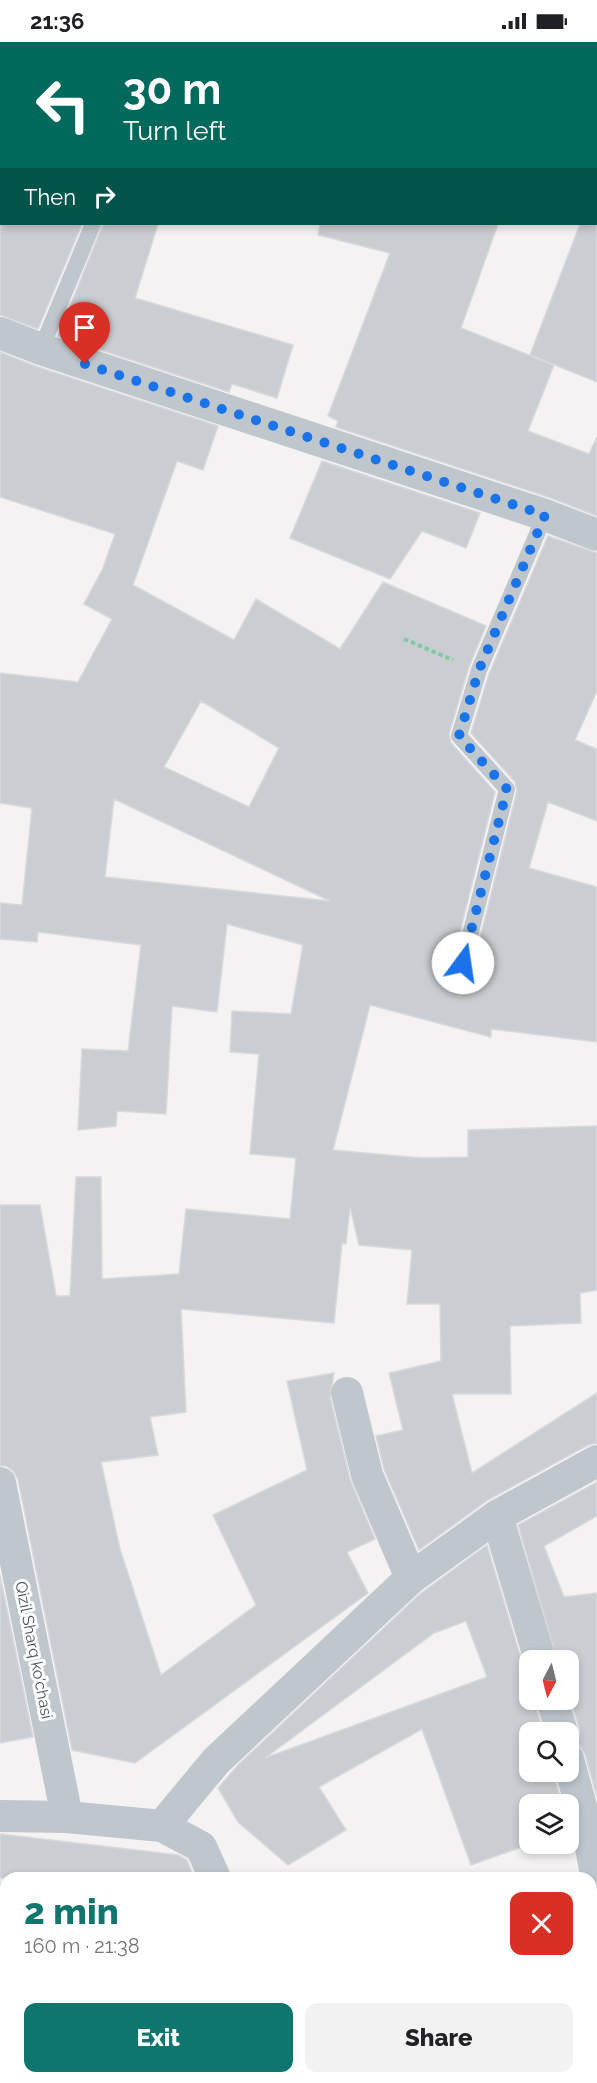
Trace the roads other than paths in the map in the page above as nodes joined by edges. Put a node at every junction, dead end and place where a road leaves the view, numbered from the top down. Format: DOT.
graph roads {
  1 [pos="93,225"];
  2 [pos="0,333"];
  3 [pos="41,349"];
  4 [pos="545,515"];
  5 [pos="597,535"];
  6 [pos="463,963"];
  7 [pos="347,1393"];
  8 [pos="597,1461"];
  9 [pos="0,1483"];
  10 [pos="497,1516"];
  11 [pos="411,1578"];
  12 [pos="537,1650"];
  13 [pos="574,1782"];
  14 [pos="0,1816"];
  15 [pos="67,1817"];
  16 [pos="162,1826"];
  17 [pos="212,1872"];
  18 [pos="596,1872"];
  1 -- 3 [label="lane"];
  2 -- 3 [label="street"];
  3 -- 4 [label="street"];
  4 -- 5 [label="street"];
  4 -- 6 [label="lane"];
  7 -- 11 [label="street"];
  8 -- 10 [label="street"];
  9 -- 15 [label="street, Qizil Sharq ko'chasi"];
  10 -- 11 [label="street"];
  10 -- 12 [label="street"];
  11 -- 16 [label="street"];
  13 -- 18 [label="street"];
  14 -- 15 [label="street"];
  15 -- 16 [label="street"];
  16 -- 17 [label="street"];
}
